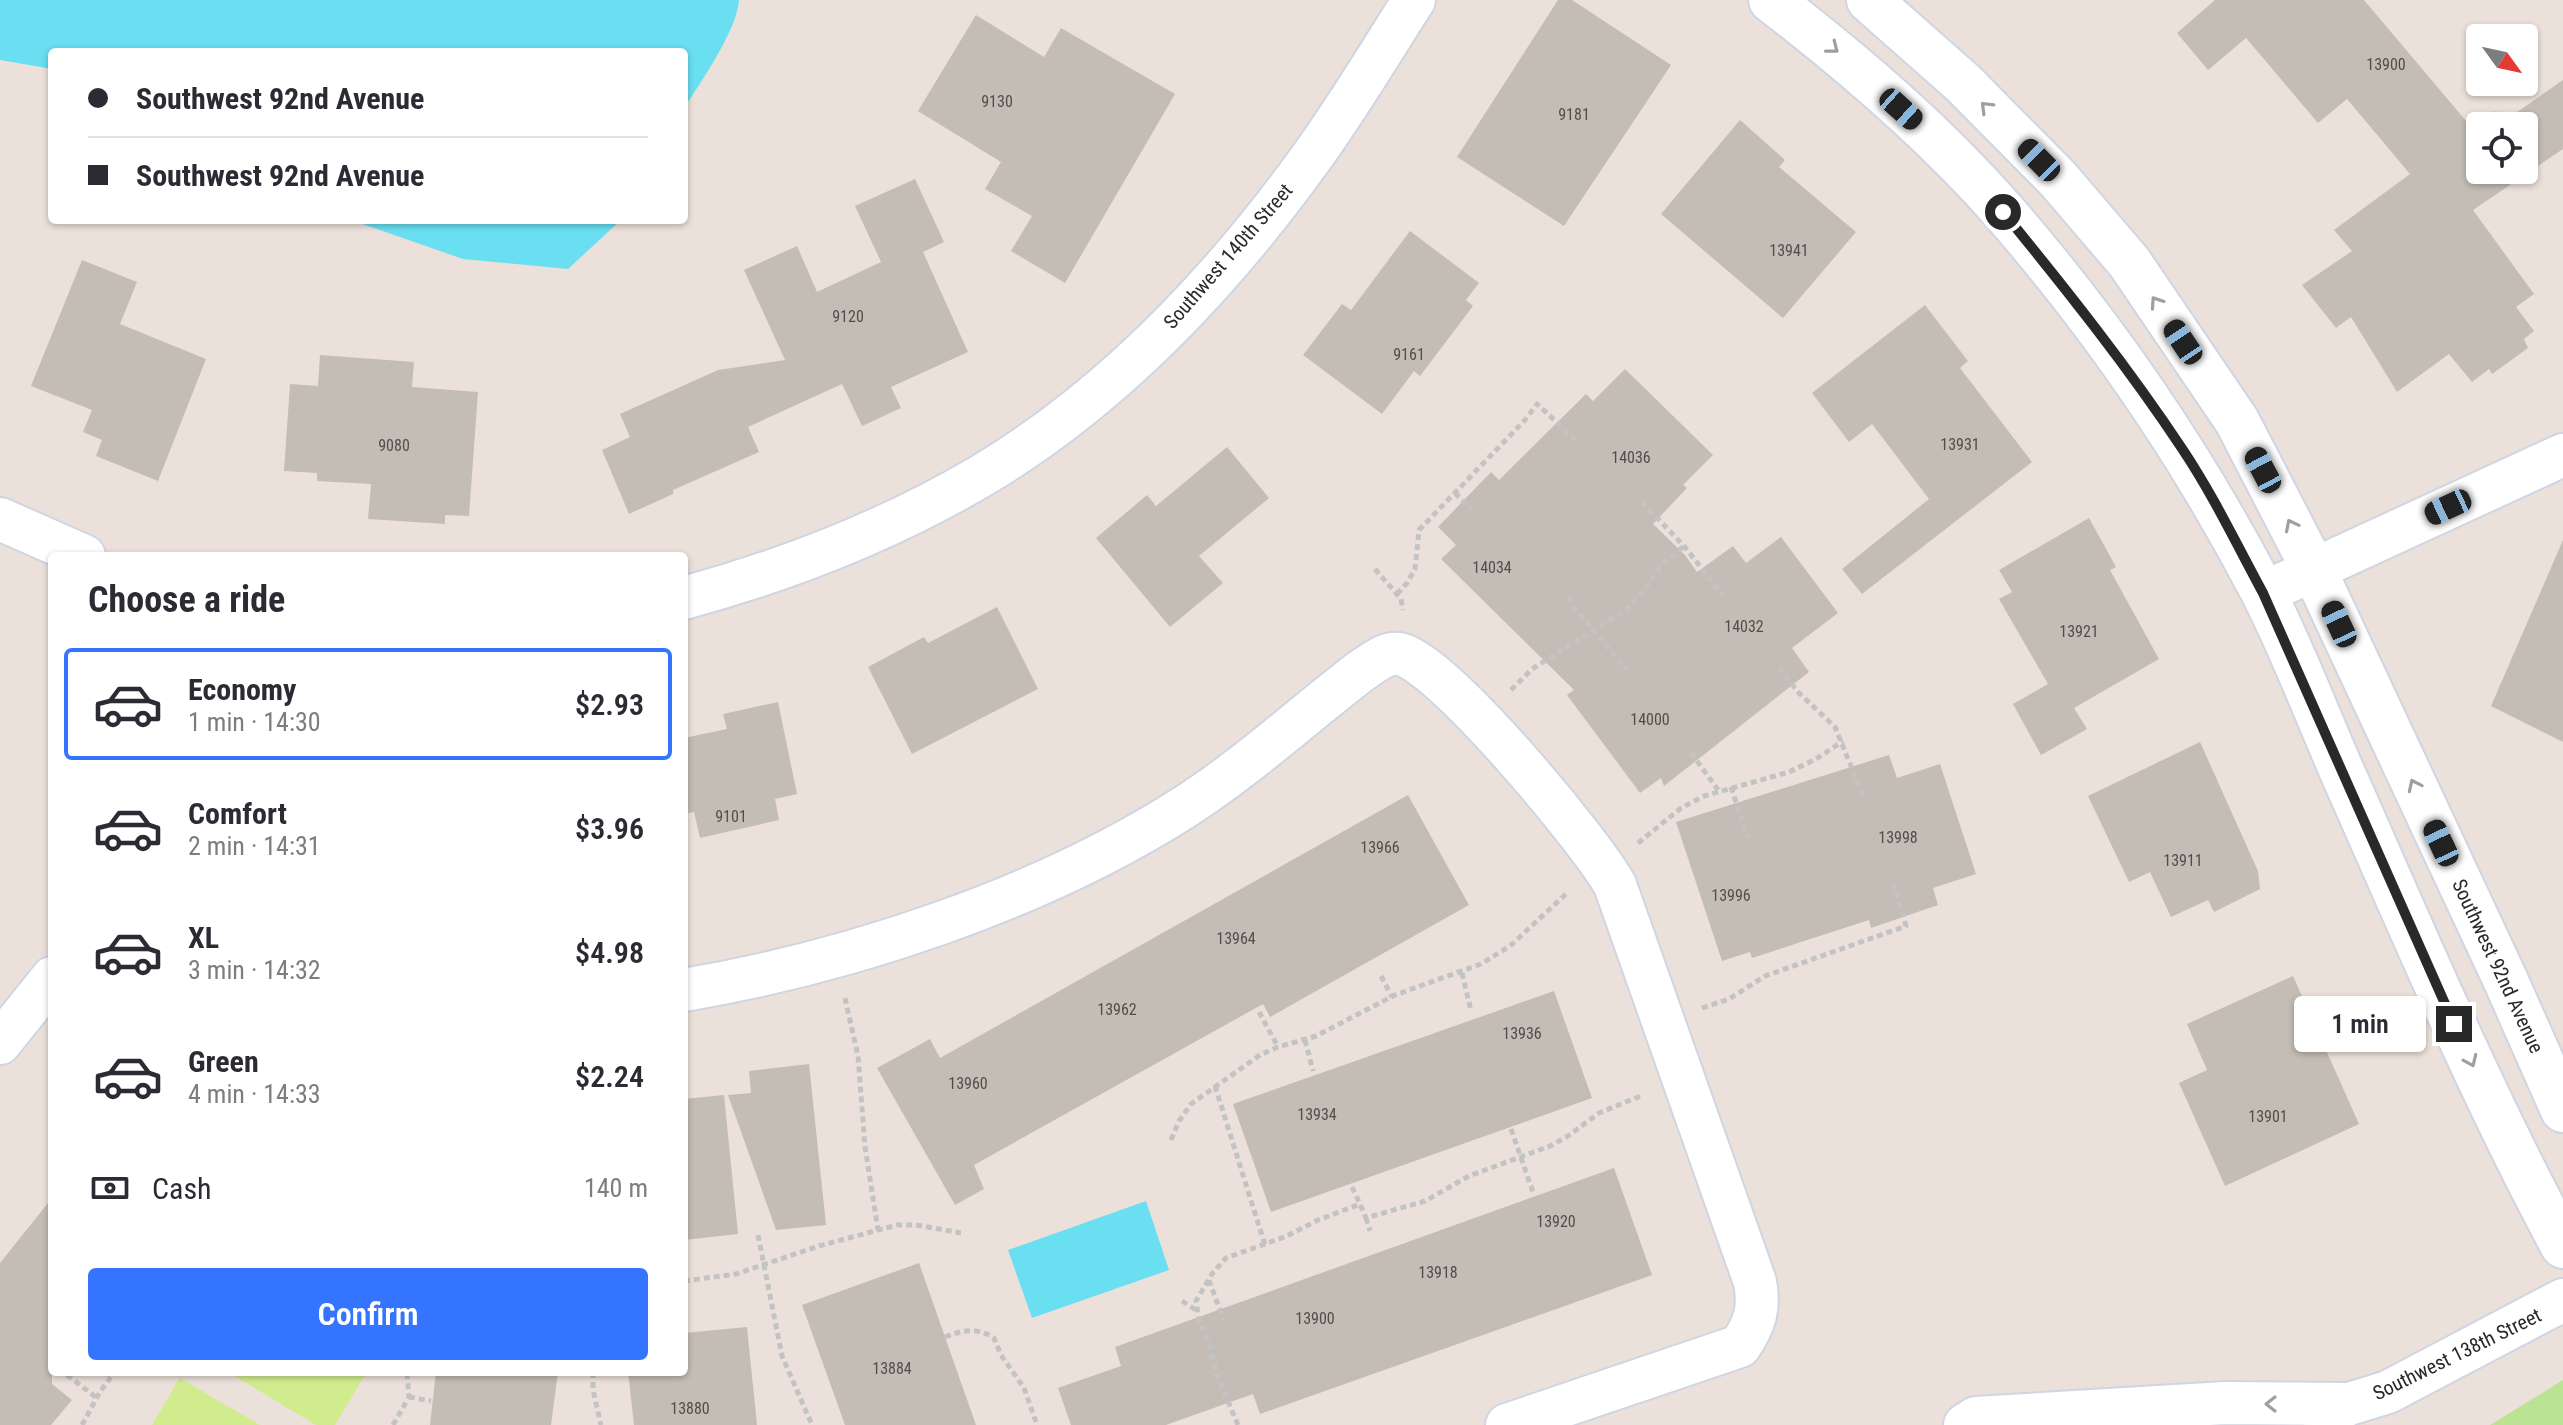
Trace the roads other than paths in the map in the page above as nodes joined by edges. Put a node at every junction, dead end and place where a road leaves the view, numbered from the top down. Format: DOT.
graph roads {
  1 [pos="1414,0"];
  2 [pos="1771,0"];
  3 [pos="1869,0"];
  4 [pos="2563,455"];
  5 [pos="0,519"];
  6 [pos="75,552"];
  7 [pos="2314,570"];
  8 [pos="2263,593"];
  9 [pos="688,597"];
  10 [pos="48,983"];
  11 [pos="688,989"];
  12 [pos="0,1043"];
  13 [pos="2563,1110"];
  14 [pos="2563,1246"];
  15 [pos="2563,1300"];
  16 [pos="2349,1404"];
  17 [pos="1507,1425"];
  18 [pos="1965,1425"];
  19 [pos="2304,1425"];
  1 -- 9 [label="street, Southwest 140th Street"];
  2 -- 8 [label="street, one-way"];
  7 -- 3 [label="street, Southwest 92nd Avenue, one-way"];
  4 -- 7 [label="street"];
  5 -- 6 [label="street"];
  7 -- 8 [label="street"];
  13 -- 7 [label="street, Southwest 92nd Avenue, one-way"];
  8 -- 14 [label="street, one-way"];
  10 -- 12 [label="street"];
  11 -- 17 [label="street"];
  15 -- 16 [label="street, Southwest 138th Street"];
  16 -- 18 [label="street, Southwest 138th Street, one-way"];
  16 -- 19 [label="street, Southwest 138th Street"];
}
